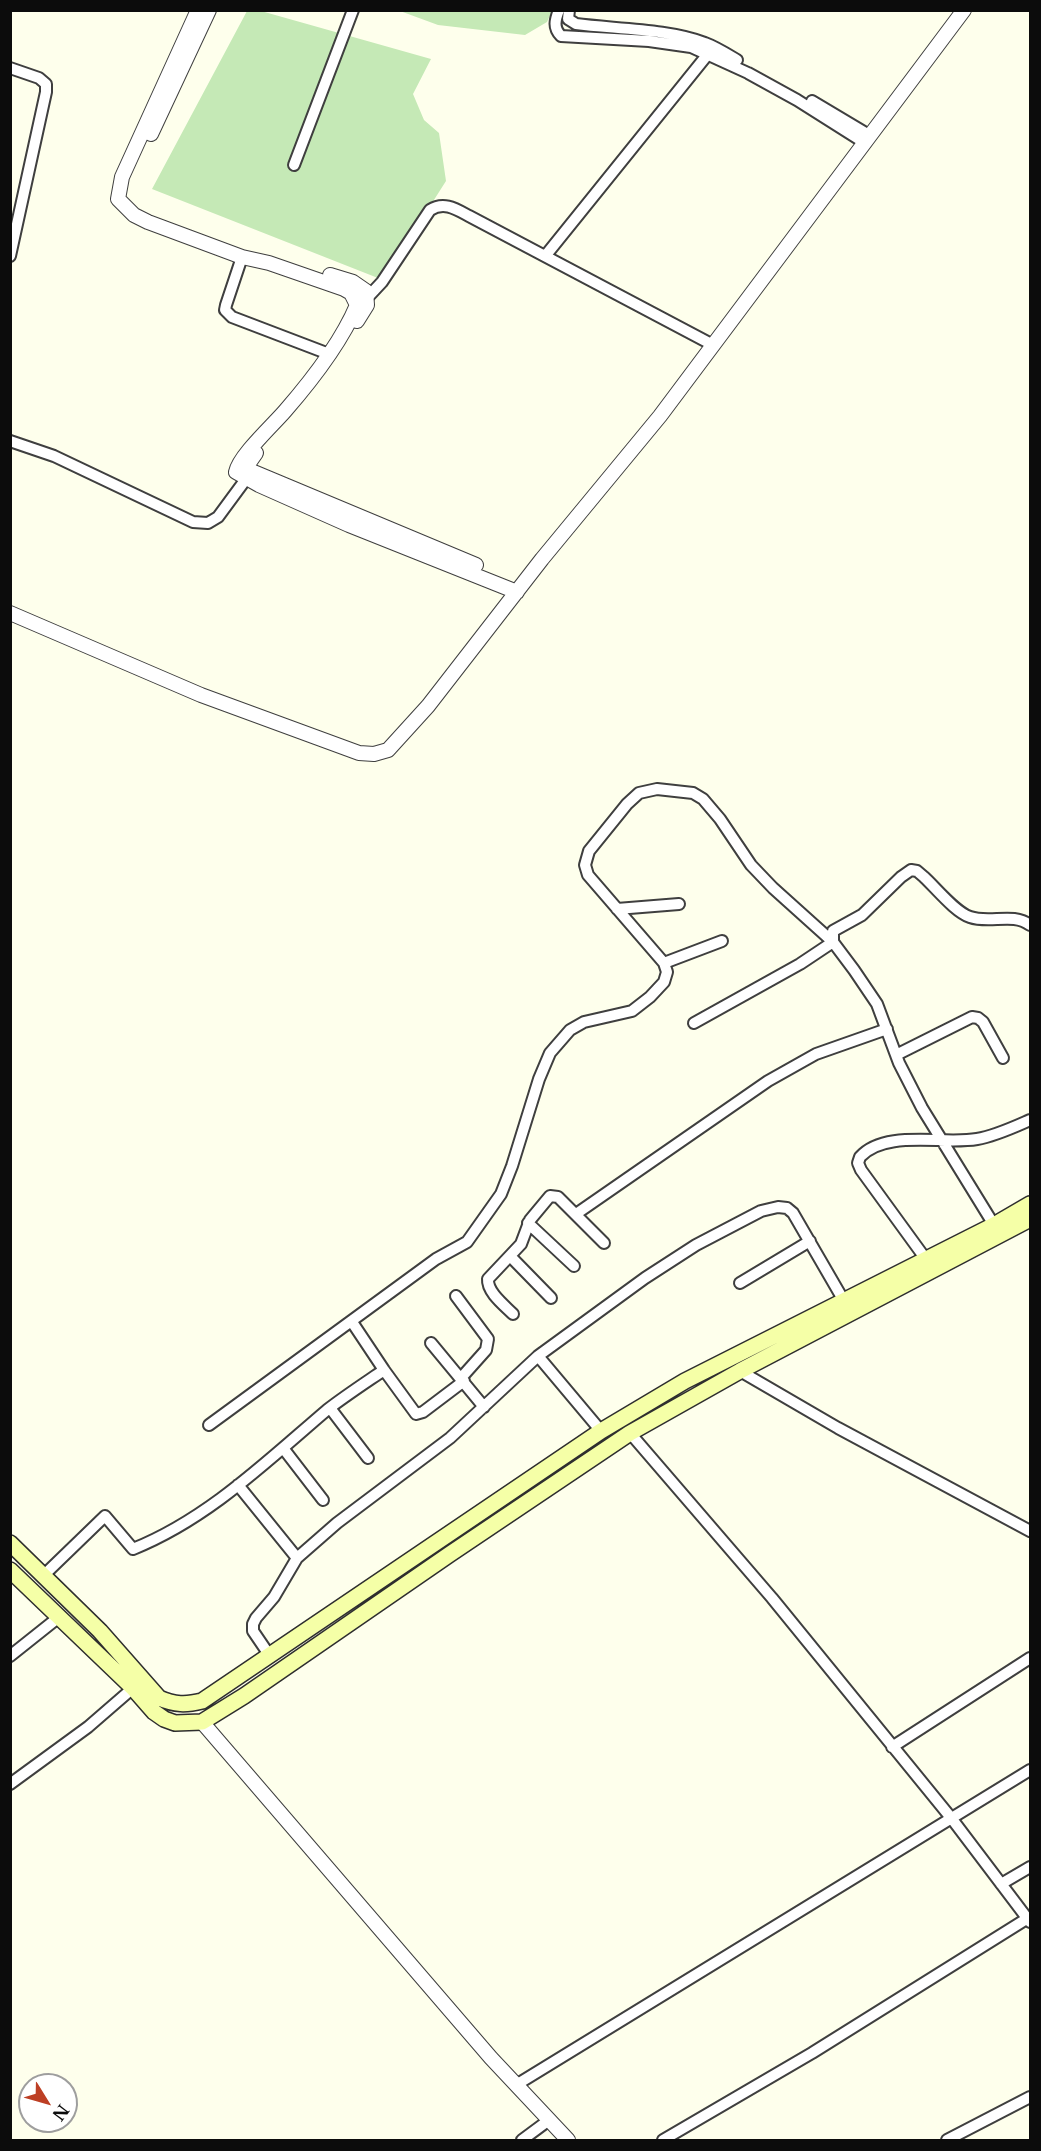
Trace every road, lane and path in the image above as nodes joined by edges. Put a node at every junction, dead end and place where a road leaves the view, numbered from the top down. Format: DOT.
graph roads {
  1 [pos="198,10"];
  2 [pos="208,10"];
  3 [pos="353,10"];
  4 [pos="559,10"];
  5 [pos="569,10"];
  6 [pos="964,10"];
  7 [pos="708,54"];
  8 [pos="10,68"];
  9 [pos="867,139"];
  10 [pos="294,165"];
  11 [pos="546,255"];
  12 [pos="10,256"];
  13 [pos="242,257"];
  14 [pos="368,297"];
  15 [pos="713,345"];
  16 [pos="329,354"];
  17 [pos="10,441"];
  18 [pos="246,479"];
  19 [pos="519,588"];
  20 [pos="10,613"];
  21 [pos="680,904"];
  22 [pos="618,909"];
  23 [pos="1030,925"];
  24 [pos="722,941"];
  25 [pos="833,942"];
  26 [pos="664,963"];
  27 [pos="694,1023"];
  28 [pos="887,1029"];
  29 [pos="896,1055"];
  30 [pos="1003,1058"];
  31 [pos="1030,1120"];
  32 [pos="943,1140"];
  33 [pos="1030,1204"];
  34 [pos="576,1214"];
  35 [pos="1030,1219"];
  36 [pos="528,1223"];
  37 [pos="994,1226"];
  38 [pos="810,1241"];
  39 [pos="604,1242"];
  40 [pos="510,1256"];
  41 [pos="925,1258"];
  42 [pos="574,1266"];
  43 [pos="740,1283"];
  44 [pos="456,1296"];
  45 [pos="551,1298"];
  46 [pos="844,1300"];
  47 [pos="513,1314"];
  48 [pos="352,1322"];
  49 [pos="431,1343"];
  50 [pos="538,1356"];
  51 [pos="384,1370"];
  52 [pos="740,1371"];
  53 [pos="689,1379"];
  54 [pos="463,1380"];
  55 [pos="698,1395"];
  56 [pos="484,1407"];
  57 [pos="330,1408"];
  58 [pos="209,1425"];
  59 [pos="601,1431"];
  60 [pos="630,1433"];
  61 [pos="283,1448"];
  62 [pos="368,1458"];
  63 [pos="238,1485"];
  64 [pos="323,1500"];
  65 [pos="1030,1531"];
  66 [pos="13,1551"];
  67 [pos="297,1558"];
  68 [pos="10,1570"];
  69 [pos="44,1575"];
  70 [pos="59,1617"];
  71 [pos="10,1656"];
  72 [pos="270,1656"];
  73 [pos="1030,1658"];
  74 [pos="132,1688"];
  75 [pos="202,1722"];
  76 [pos="892,1747"];
  77 [pos="1030,1770"];
  78 [pos="10,1784"];
  79 [pos="952,1819"];
  80 [pos="1030,1867"];
  81 [pos="1001,1884"];
  82 [pos="1029,1920"];
  83 [pos="516,2085"];
  84 [pos="1030,2097"];
  85 [pos="549,2120"];
  86 [pos="522,2140"];
  87 [pos="568,2140"];
  88 [pos="663,2140"];
  89 [pos="947,2140"];
  1 -- 13 [label="street"];
  2 -- 14 [label="street"];
  3 -- 10 [label="street"];
  4 -- 7 [label="street"];
  5 -- 9 [label="street"];
  6 -- 9 [label="street"];
  7 -- 9 [label="street"];
  7 -- 11 [label="street"];
  8 -- 12 [label="street"];
  9 -- 15 [label="street"];
  11 -- 14 [label="street"];
  11 -- 15 [label="street"];
  13 -- 16 [label="street"];
  13 -- 16 [label="street"];
  14 -- 19 [label="street"];
  15 -- 19 [label="street"];
  16 -- 18 [label="street"];
  17 -- 18 [label="street"];
  18 -- 19 [label="street"];
  19 -- 20 [label="street"];
  21 -- 22 [label="street"];
  22 -- 25 [label="street"];
  22 -- 26 [label="street"];
  23 -- 25 [label="street"];
  24 -- 26 [label="street"];
  25 -- 27 [label="street"];
  25 -- 28 [label="street"];
  26 -- 48 [label="street"];
  28 -- 29 [label="street"];
  28 -- 34 [label="street"];
  29 -- 30 [label="street"];
  29 -- 32 [label="street"];
  31 -- 32 [label="street"];
  32 -- 37 [label="street"];
  32 -- 41 [label="street"];
  33 -- 37 [label="main road"];
  34 -- 36 [label="street"];
  34 -- 39 [label="street"];
  35 -- 52 [label="main road"];
  36 -- 40 [label="street"];
  36 -- 42 [label="street"];
  37 -- 41 [label="main road"];
  38 -- 43 [label="street"];
  38 -- 46 [label="street"];
  38 -- 50 [label="street"];
  40 -- 45 [label="street"];
  40 -- 47 [label="street"];
  41 -- 46 [label="main road"];
  44 -- 54 [label="street"];
  46 -- 53 [label="main road"];
  48 -- 51 [label="street"];
  48 -- 58 [label="street"];
  49 -- 54 [label="street"];
  50 -- 56 [label="street"];
  50 -- 59 [label="street"];
  51 -- 54 [label="street"];
  51 -- 57 [label="street"];
  52 -- 55 [label="main road"];
  52 -- 65 [label="street"];
  53 -- 55 [label="main road"];
  53 -- 59 [label="main road"];
  54 -- 56 [label="street"];
  55 -- 60 [label="main road"];
  56 -- 67 [label="street"];
  57 -- 61 [label="street"];
  57 -- 62 [label="street"];
  59 -- 72 [label="main road"];
  60 -- 75 [label="main road"];
  60 -- 76 [label="street"];
  61 -- 63 [label="street"];
  61 -- 64 [label="street"];
  63 -- 67 [label="street"];
  63 -- 69 [label="street"];
  66 -- 69 [label="main road"];
  67 -- 72 [label="street"];
  68 -- 70 [label="main road"];
  69 -- 72 [label="main road"];
  70 -- 71 [label="street"];
  70 -- 74 [label="main road"];
  73 -- 76 [label="street"];
  74 -- 75 [label="main road"];
  74 -- 78 [label="street"];
  75 -- 83 [label="street"];
  76 -- 79 [label="street"];
  77 -- 79 [label="street"];
  79 -- 81 [label="street"];
  79 -- 83 [label="street"];
  80 -- 81 [label="street"];
  81 -- 82 [label="street"];
  82 -- 88 [label="street"];
  83 -- 85 [label="street"];
  84 -- 89 [label="street"];
  85 -- 86 [label="street"];
  85 -- 87 [label="street"];
}
